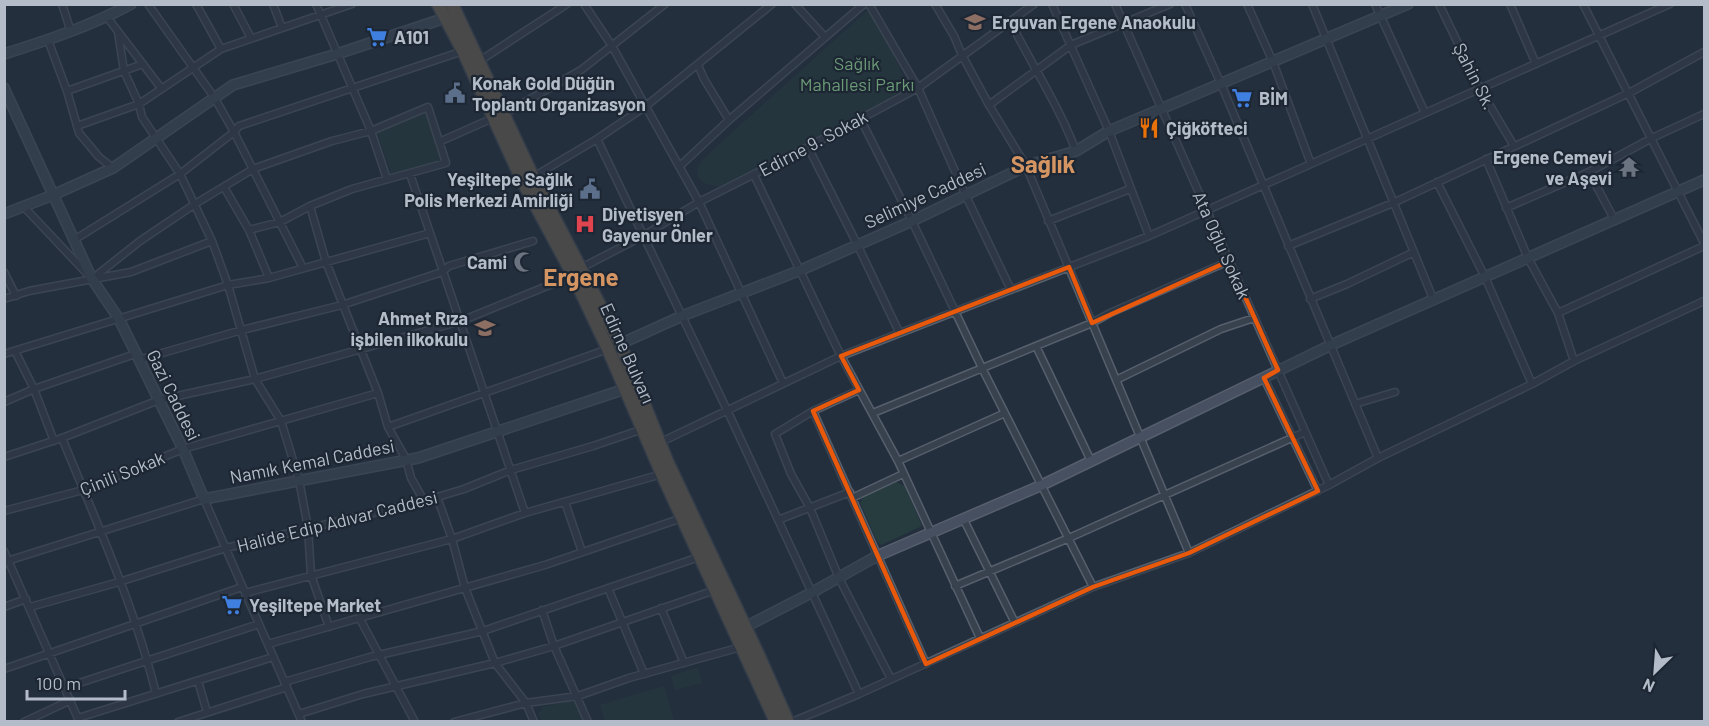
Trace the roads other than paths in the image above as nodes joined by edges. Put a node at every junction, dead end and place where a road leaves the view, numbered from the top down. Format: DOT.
graph roads {
  1 [pos="62,4"];
  2 [pos="131,4"];
  3 [pos="148,4"];
  4 [pos="196,4"];
  5 [pos="233,4"];
  6 [pos="273,4"];
  7 [pos="316,4"];
  8 [pos="352,4"];
  9 [pos="438,4"];
  10 [pos="567,4"];
  11 [pos="584,4"];
  12 [pos="665,4"];
  13 [pos="772,4"];
  14 [pos="795,4"];
  15 [pos="864,4"];
  16 [pos="869,4"];
  17 [pos="935,4"];
  18 [pos="1035,4"];
  19 [pos="1052,4"];
  20 [pos="1115,4"];
  21 [pos="1170,4"];
  22 [pos="1185,4"];
  23 [pos="1247,4"];
  24 [pos="1312,4"];
  25 [pos="1375,4"];
  26 [pos="1408,4"];
  27 [pos="1439,4"];
  28 [pos="1510,4"];
  29 [pos="1583,4"];
  30 [pos="1651,4"];
  31 [pos="1670,4"];
  32 [pos="452,5"];
  33 [pos="343,6"];
  34 [pos="1654,11"];
  35 [pos="321,15"];
  36 [pos="1380,16"];
  37 [pos="107,17"];
  38 [pos="445,18"];
  39 [pos="1123,22"];
  40 [pos="1011,23"];
  41 [pos="282,28"];
  42 [pos="71,32"];
  43 [pos="118,32"];
  44 [pos="1599,36"];
  45 [pos="825,37"];
  46 [pos="251,38"];
  47 [pos="1327,39"];
  48 [pos="48,40"];
  49 [pos="1071,45"];
  50 [pos="612,46"];
  51 [pos="221,49"];
  52 [pos="463,51"];
  53 [pos="1704,52"];
  54 [pos="4,54"];
  55 [pos="337,54"];
  56 [pos="962,56"];
  57 [pos="478,62"];
  58 [pos="1273,62"];
  59 [pos="143,64"];
  60 [pos="1536,64"];
  61 [pos="698,65"];
  62 [pos="192,67"];
  63 [pos="1037,70"];
  64 [pos="124,71"];
  65 [pos="1221,84"];
  66 [pos="351,87"];
  67 [pos="4,88"];
  68 [pos="161,88"];
  69 [pos="918,88"];
  70 [pos="1480,88"];
  71 [pos="67,91"];
  72 [pos="1629,93"];
  73 [pos="214,97"];
  74 [pos="139,104"];
  75 [pos="989,105"];
  76 [pos="646,106"];
  77 [pos="1163,108"];
  78 [pos="1425,113"];
  79 [pos="1704,114"];
  80 [pos="498,116"];
  81 [pos="860,118"];
  82 [pos="729,120"];
  83 [pos="77,126"];
  84 [pos="371,131"];
  85 [pos="1109,131"];
  86 [pos="234,132"];
  87 [pos="1652,138"];
  88 [pos="597,139"];
  89 [pos="1367,139"];
  90 [pos="156,140"];
  91 [pos="439,142"];
  92 [pos="1514,146"];
  93 [pos="808,147"];
  94 [pos="1076,151"];
  95 [pos="1485,159"];
  96 [pos="1311,164"];
  97 [pos="680,166"];
  98 [pos="1026,166"];
  99 [pos="113,168"];
  100 [pos="253,169"];
  101 [pos="1589,172"];
  102 [pos="180,174"];
  103 [pos="410,174"];
  104 [pos="754,175"];
  105 [pos="533,177"];
  106 [pos="387,179"];
  107 [pos="1704,180"];
  108 [pos="1437,182"];
  109 [pos="1263,185"];
  110 [pos="224,187"];
  111 [pos="1130,189"];
  112 [pos="1678,192"];
  113 [pos="53,195"];
  114 [pos="966,196"];
  115 [pos="699,202"];
  116 [pos="1393,203"];
  117 [pos="195,204"];
  118 [pos="310,206"];
  119 [pos="24,207"];
  120 [pos="1506,208"];
  121 [pos="1207,210"];
  122 [pos="4,214"];
  123 [pos="1614,219"];
  124 [pos="912,221"];
  125 [pos="1048,221"];
  126 [pos="280,222"];
  127 [pos="249,230"];
  128 [pos="430,233"];
  129 [pos="643,236"];
  130 [pos="1149,236"];
  131 [pos="74,240"];
  132 [pos="212,241"];
  133 [pos="533,241"];
  134 [pos="857,244"];
  135 [pos="1704,244"];
  136 [pos="1288,246"];
  137 [pos="1414,252"];
  138 [pos="1528,258"];
  139 [pos="1229,261"];
  140 [pos="326,262"];
  141 [pos="1069,267"];
  142 [pos="303,268"];
  143 [pos="577,270"];
  144 [pos="801,270"];
  145 [pos="4,272"];
  146 [pos="442,272"];
  147 [pos="1485,277"];
  148 [pos="269,278"];
  149 [pos="92,279"];
  150 [pos="228,285"];
  151 [pos="1011,290"];
  152 [pos="742,294"];
  153 [pos="16,296"];
  154 [pos="4,299"];
  155 [pos="1310,299"];
  156 [pos="1434,301"];
  157 [pos="1704,301"];
  158 [pos="342,305"];
  159 [pos="955,311"];
  160 [pos="1558,313"];
  161 [pos="682,316"];
  162 [pos="1254,318"];
  163 [pos="119,319"];
  164 [pos="461,321"];
  165 [pos="1092,323"];
  166 [pos="242,330"];
  167 [pos="898,332"];
  168 [pos="620,344"];
  169 [pos="1331,345"];
  170 [pos="1036,346"];
  171 [pos="361,349"];
  172 [pos="608,349"];
  173 [pos="15,351"];
  174 [pos="4,354"];
  175 [pos="841,356"];
  176 [pos="137,357"];
  177 [pos="1574,361"];
  178 [pos="982,368"];
  179 [pos="1278,370"];
  180 [pos="1264,378"];
  181 [pos="255,379"];
  182 [pos="1116,380"];
  183 [pos="783,383"];
  184 [pos="1532,384"];
  185 [pos="34,389"];
  186 [pos="625,389"];
  187 [pos="859,390"];
  188 [pos="485,392"];
  189 [pos="1395,392"];
  190 [pos="378,393"];
  191 [pos="159,400"];
  192 [pos="4,402"];
  193 [pos="1355,404"];
  194 [pos="813,411"];
  195 [pos="728,412"];
  196 [pos="873,413"];
  197 [pos="1005,413"];
  198 [pos="281,421"];
  199 [pos="388,427"];
  200 [pos="643,429"];
  201 [pos="498,430"];
  202 [pos="1305,432"];
  203 [pos="62,438"];
  204 [pos="1141,438"];
  205 [pos="1293,438"];
  206 [pos="54,441"];
  207 [pos="659,443"];
  208 [pos="183,449"];
  209 [pos="4,457"];
  210 [pos="1378,458"];
  211 [pos="406,459"];
  212 [pos="897,461"];
  213 [pos="1091,461"];
  214 [pos="511,470"];
  215 [pos="662,474"];
  216 [pos="903,474"];
  217 [pos="298,480"];
  218 [pos="1042,485"];
  219 [pos="1329,485"];
  220 [pos="83,490"];
  221 [pos="1318,491"];
  222 [pos="851,495"];
  223 [pos="1165,495"];
  224 [pos="437,497"];
  225 [pos="204,499"];
  226 [pos="424,501"];
  227 [pos="565,502"];
  228 [pos="810,508"];
  229 [pos="4,511"];
  230 [pos="525,513"];
  231 [pos="682,518"];
  232 [pos="963,518"];
  233 [pos="778,520"];
  234 [pos="309,528"];
  235 [pos="930,532"];
  236 [pos="100,533"];
  237 [pos="1069,538"];
  238 [pos="452,539"];
  239 [pos="226,548"];
  240 [pos="4,551"];
  241 [pos="582,552"];
  242 [pos="1190,553"];
  243 [pos="877,556"];
  244 [pos="699,557"];
  245 [pos="6,561"];
  246 [pos="990,571"];
  247 [pos="311,575"];
  248 [pos="839,578"];
  249 [pos="119,582"];
  250 [pos="956,586"];
  251 [pos="1093,587"];
  252 [pos="465,588"];
  253 [pos="608,588"];
  254 [pos="244,590"];
  255 [pos="715,590"];
  256 [pos="812,593"];
  257 [pos="26,599"];
  258 [pos="4,607"];
  259 [pos="30,607"];
  260 [pos="661,608"];
  261 [pos="542,610"];
  262 [pos="360,619"];
  263 [pos="1015,623"];
  264 [pos="134,624"];
  265 [pos="259,624"];
  266 [pos="622,624"];
  267 [pos="329,627"];
  268 [pos="745,627"];
  269 [pos="483,631"];
  270 [pos="980,638"];
  271 [pos="268,644"];
  272 [pos="554,646"];
  273 [pos="741,647"];
  274 [pos="48,654"];
  275 [pos="379,655"];
  276 [pos="273,657"];
  277 [pos="148,661"];
  278 [pos="495,663"];
  279 [pos="684,663"];
  280 [pos="926,664"];
  281 [pos="4,669"];
  282 [pos="644,674"];
  283 [pos="891,679"];
  284 [pos="198,681"];
  285 [pos="286,685"];
  286 [pos="397,686"];
  287 [pos="64,688"];
  288 [pos="156,694"];
  289 [pos="860,694"];
  290 [pos="578,696"];
  291 [pos="70,700"];
  292 [pos="526,703"];
  293 [pos="207,712"];
  294 [pos="298,714"];
  295 [pos="193,719"];
  296 [pos="78,720"];
  297 [pos="24,722"];
  298 [pos="178,722"];
  299 [pos="302,722"];
  300 [pos="415,722"];
  301 [pos="454,722"];
  302 [pos="534,722"];
  303 [pos="588,722"];
  304 [pos="776,722"];
  305 [pos="790,722"];
  1 -- 42 [label="street"];
  2 -- 37 [label="street"];
  3 -- 62 [label="street"];
  4 -- 51 [label="street"];
  5 -- 46 [label="street"];
  6 -- 41 [label="street"];
  7 -- 35 [label="street"];
  8 -- 33 [label="street"];
  9 -- 38 [label="highway, Edirne Bulvarı"];
  10 -- 57 [label="street"];
  11 -- 50 [label="street"];
  12 -- 50 [label="street"];
  13 -- 61 [label="street"];
  14 -- 45 [label="street"];
  15 -- 45 [label="street"];
  16 -- 69 [label="street"];
  17 -- 56 [label="street"];
  18 -- 40 [label="street, Edirne 9. Sokak"];
  19 -- 49 [label="street"];
  20 -- 39 [label="street, Ata Oğlu Sokak"];
  21 -- 39 [label="street"];
  22 -- 65 [label="street"];
  23 -- 58 [label="street"];
  24 -- 47 [label="street"];
  25 -- 36 [label="street"];
  26 -- 36 [label="street, Selimiye Caddesi"];
  27 -- 70 [label="street, Şahin Sk."];
  28 -- 60 [label="street"];
  29 -- 44 [label="street"];
  30 -- 34 [label="street"];
  31 -- 34 [label="street"];
  32 -- 57 [label="highway, Edirne Bulvarı"];
  33 -- 35 [label="street"];
  34 -- 44 [label="street"];
  35 -- 41 [label="street"];
  35 -- 55 [label="street"];
  36 -- 47 [label="street, Selimiye Caddesi"];
  36 -- 78 [label="street"];
  37 -- 42 [label="street"];
  37 -- 43 [label="street"];
  38 -- 52 [label="highway, Edirne Bulvarı"];
  38 -- 55 [label="street"];
  39 -- 49 [label="street"];
  39 -- 77 [label="street, Ata Oğlu Sokak"];
  40 -- 56 [label="street, Edirne 9. Sokak"];
  40 -- 63 [label="street"];
  41 -- 46 [label="street"];
  42 -- 48 [label="street"];
  43 -- 59 [label="street"];
  43 -- 64 [label="street"];
  44 -- 60 [label="street"];
  44 -- 72 [label="street"];
  45 -- 82 [label="street"];
  46 -- 51 [label="street"];
  47 -- 58 [label="street, Selimiye Caddesi"];
  47 -- 89 [label="street"];
  48 -- 54 [label="street"];
  48 -- 71 [label="street"];
  49 -- 63 [label="street"];
  49 -- 85 [label="street"];
  50 -- 76 [label="street"];
  50 -- 80 [label="street"];
  51 -- 62 [label="street"];
  52 -- 66 [label="street"];
  52 -- 80 [label="highway, Edirne Bulvarı"];
  53 -- 72 [label="street"];
  55 -- 66 [label="street"];
  55 -- 73 [label="street"];
  56 -- 69 [label="street, Edirne 9. Sokak"];
  56 -- 75 [label="street"];
  57 -- 80 [label="highway, Edirne Bulvarı"];
  58 -- 65 [label="street, Selimiye Caddesi"];
  58 -- 96 [label="street"];
  59 -- 64 [label="street"];
  59 -- 68 [label="street"];
  60 -- 70 [label="street"];
  61 -- 76 [label="street"];
  61 -- 82 [label="street"];
  62 -- 68 [label="street"];
  62 -- 73 [label="street"];
  63 -- 75 [label="street"];
  63 -- 94 [label="street"];
  64 -- 71 [label="street"];
  64 -- 74 [label="street"];
  65 -- 77 [label="street, Selimiye Caddesi"];
  65 -- 109 [label="street"];
  66 -- 84 [label="street"];
  66 -- 86 [label="street"];
  67 -- 113 [label="street, Gazi Caddesi"];
  68 -- 74 [label="street"];
  69 -- 81 [label="street, Edirne 9. Sokak"];
  69 -- 114 [label="street"];
  70 -- 78 [label="street"];
  70 -- 92 [label="street, Şahin Sk."];
  71 -- 83 [label="street"];
  72 -- 87 [label="street"];
  72 -- 92 [label="street"];
  73 -- 86 [label="street"];
  73 -- 90 [label="street"];
  74 -- 83 [label="street"];
  74 -- 90 [label="street"];
  75 -- 98 [label="street"];
  76 -- 88 [label="street"];
  76 -- 97 [label="street"];
  77 -- 85 [label="street, Selimiye Caddesi"];
  77 -- 121 [label="street, Ata Oğlu Sokak"];
  78 -- 89 [label="street"];
  79 -- 87 [label="street"];
  80 -- 91 [label="street"];
  80 -- 105 [label="highway, Edirne Bulvarı"];
  80 -- 143 [label="highway, Edirne Bulvarı"];
  81 -- 93 [label="street, Edirne 9. Sokak"];
  81 -- 124 [label="street"];
  82 -- 97 [label="street"];
  83 -- 99 [label="street"];
  84 -- 91 [label="street"];
  84 -- 100 [label="street"];
  84 -- 106 [label="street"];
  85 -- 94 [label="street, Selimiye Caddesi"];
  85 -- 111 [label="street"];
  86 -- 100 [label="street"];
  86 -- 102 [label="street"];
  87 -- 101 [label="street"];
  87 -- 112 [label="street"];
  88 -- 105 [label="street"];
  88 -- 129 [label="street"];
  89 -- 96 [label="street"];
  89 -- 116 [label="street"];
  90 -- 99 [label="street"];
  90 -- 102 [label="street"];
  91 -- 103 [label="street"];
  92 -- 95 [label="street"];
  93 -- 104 [label="street, Edirne 9. Sokak"];
  93 -- 134 [label="street"];
  94 -- 98 [label="street, Selimiye Caddesi"];
  95 -- 108 [label="street"];
  95 -- 120 [label="street"];
  96 -- 109 [label="street"];
  97 -- 115 [label="street"];
  98 -- 114 [label="street, Selimiye Caddesi"];
  98 -- 125 [label="street"];
  99 -- 113 [label="street"];
  100 -- 110 [label="street"];
  100 -- 126 [label="street"];
  101 -- 120 [label="street"];
  101 -- 123 [label="street"];
  102 -- 117 [label="street"];
  102 -- 131 [label="street"];
  103 -- 106 [label="street"];
  103 -- 128 [label="street"];
  104 -- 115 [label="street, Edirne 9. Sokak"];
  104 -- 144 [label="street"];
  105 -- 143 [label="highway, Edirne Bulvarı"];
  106 -- 118 [label="street"];
  107 -- 112 [label="street"];
  108 -- 116 [label="street"];
  108 -- 147 [label="street"];
  109 -- 121 [label="street"];
  109 -- 136 [label="street"];
  110 -- 117 [label="street"];
  110 -- 127 [label="street"];
  111 -- 125 [label="street"];
  111 -- 130 [label="street"];
  112 -- 123 [label="street"];
  112 -- 135 [label="street"];
  113 -- 119 [label="street"];
  113 -- 131 [label="street, Gazi Caddesi"];
  114 -- 124 [label="street, Selimiye Caddesi"];
  114 -- 151 [label="street"];
  115 -- 129 [label="street, Edirne 9. Sokak"];
  115 -- 152 [label="street"];
  116 -- 136 [label="street"];
  116 -- 137 [label="street"];
  117 -- 132 [label="street"];
  117 -- 149 [label="street"];
  118 -- 126 [label="street"];
  118 -- 140 [label="street"];
  119 -- 122 [label="street"];
  119 -- 149 [label="street"];
  120 -- 138 [label="street"];
  121 -- 130 [label="street"];
  121 -- 139 [label="street, Ata Oğlu Sokak"];
  123 -- 138 [label="street"];
  124 -- 134 [label="street, Selimiye Caddesi"];
  124 -- 159 [label="street"];
  125 -- 141 [label="street"];
  126 -- 127 [label="street"];
  126 -- 142 [label="street"];
  127 -- 148 [label="street"];
  128 -- 140 [label="street"];
  128 -- 146 [label="street"];
  129 -- 143 [label="street, Edirne 9. Sokak"];
  129 -- 161 [label="street"];
  130 -- 141 [label="street"];
  131 -- 149 [label="street, Gazi Caddesi"];
  132 -- 149 [label="street"];
  132 -- 150 [label="street"];
  133 -- 146 [label="street"];
  134 -- 144 [label="street, Selimiye Caddesi"];
  134 -- 167 [label="street"];
  135 -- 160 [label="street"];
  136 -- 155 [label="street"];
  137 -- 155 [label="street"];
  137 -- 156 [label="street"];
  138 -- 147 [label="street"];
  138 -- 160 [label="street"];
  139 -- 162 [label="street, Ata Oğlu Sokak"];
  139 -- 165 [label="street"];
  140 -- 142 [label="street"];
  140 -- 158 [label="street"];
  141 -- 151 [label="street"];
  141 -- 165 [label="street"];
  142 -- 148 [label="street"];
  143 -- 164 [label="street, Edirne 9. Sokak"];
  143 -- 168 [label="highway, Edirne Bulvarı"];
  143 -- 172 [label="highway, Edirne Bulvarı"];
  144 -- 152 [label="street, Selimiye Caddesi"];
  144 -- 175 [label="street"];
  145 -- 153 [label="street"];
  146 -- 158 [label="street"];
  146 -- 164 [label="street"];
  147 -- 156 [label="street"];
  147 -- 184 [label="street"];
  148 -- 150 [label="street"];
  149 -- 153 [label="street"];
  149 -- 163 [label="street, Gazi Caddesi"];
  150 -- 163 [label="street"];
  150 -- 166 [label="street"];
  151 -- 159 [label="street"];
  152 -- 161 [label="street, Selimiye Caddesi"];
  152 -- 183 [label="street"];
  153 -- 154 [label="street"];
  155 -- 169 [label="street"];
  156 -- 169 [label="street"];
  157 -- 177 [label="street"];
  158 -- 166 [label="street"];
  158 -- 171 [label="street"];
  159 -- 167 [label="street"];
  159 -- 178 [label="street"];
  160 -- 177 [label="street"];
  161 -- 168 [label="street, Selimiye Caddesi"];
  161 -- 195 [label="street"];
  162 -- 179 [label="street, Ata Oğlu Sokak"];
  162 -- 182 [label="street"];
  163 -- 173 [label="street"];
  163 -- 176 [label="street, Gazi Caddesi"];
  164 -- 171 [label="street, Edirne 9. Sokak"];
  164 -- 188 [label="street"];
  165 -- 170 [label="street"];
  165 -- 182 [label="street"];
  166 -- 176 [label="street"];
  166 -- 181 [label="street"];
  167 -- 175 [label="street"];
  168 -- 207 [label="highway, Edirne Bulvarı"];
  169 -- 179 [label="street"];
  169 -- 193 [label="street"];
  170 -- 178 [label="street"];
  170 -- 213 [label="street"];
  171 -- 181 [label="street, Edirne 9. Sokak"];
  171 -- 190 [label="street"];
  172 -- 186 [label="highway, Edirne Bulvarı"];
  172 -- 188 [label="street"];
  173 -- 174 [label="street"];
  173 -- 185 [label="street"];
  175 -- 183 [label="street"];
  175 -- 187 [label="street"];
  176 -- 185 [label="street"];
  176 -- 191 [label="street, Gazi Caddesi"];
  177 -- 184 [label="street"];
  178 -- 196 [label="street"];
  178 -- 197 [label="street"];
  179 -- 180 [label="street"];
  179 -- 202 [label="street, Ata Oğlu Sokak"];
  180 -- 204 [label="street"];
  180 -- 205 [label="street"];
  181 -- 191 [label="street, Edirne 9. Sokak"];
  181 -- 198 [label="street"];
  182 -- 204 [label="street"];
  183 -- 195 [label="street"];
  184 -- 210 [label="street"];
  185 -- 192 [label="street"];
  185 -- 206 [label="street"];
  186 -- 200 [label="highway, Edirne Bulvarı"];
  186 -- 201 [label="street, Namık Kemal Caddesi"];
  187 -- 194 [label="street"];
  187 -- 196 [label="street"];
  188 -- 199 [label="street"];
  188 -- 201 [label="street"];
  189 -- 193 [label="street"];
  190 -- 198 [label="street, Çinili Sokak"];
  190 -- 199 [label="street"];
  191 -- 203 [label="street, Edirne 9. Sokak"];
  191 -- 208 [label="street, Gazi Caddesi"];
  193 -- 210 [label="street"];
  194 -- 222 [label="street"];
  194 -- 228 [label="street"];
  195 -- 207 [label="street"];
  195 -- 233 [label="street"];
  196 -- 212 [label="street"];
  197 -- 212 [label="street"];
  197 -- 218 [label="street"];
  198 -- 208 [label="street, Çinili Sokak"];
  198 -- 217 [label="street"];
  199 -- 211 [label="street"];
  200 -- 214 [label="street, Halide Edip Adıvar Caddesi"];
  200 -- 215 [label="highway, Edirne Bulvarı"];
  201 -- 211 [label="street, Namık Kemal Caddesi"];
  201 -- 214 [label="street"];
  202 -- 205 [label="street"];
  202 -- 219 [label="street, Ata Oğlu Sokak"];
  203 -- 206 [label="street, Edirne 9. Sokak"];
  203 -- 220 [label="street"];
  204 -- 213 [label="street"];
  204 -- 223 [label="street"];
  205 -- 221 [label="street"];
  205 -- 223 [label="street"];
  206 -- 209 [label="street, Edirne 9. Sokak"];
  207 -- 268 [label="highway, Edirne Bulvarı"];
  208 -- 220 [label="street, Çinili Sokak"];
  208 -- 225 [label="street, Gazi Caddesi"];
  210 -- 219 [label="street"];
  211 -- 217 [label="street, Namık Kemal Caddesi"];
  211 -- 226 [label="street"];
  212 -- 216 [label="street"];
  213 -- 218 [label="street"];
  214 -- 224 [label="street, Halide Edip Adıvar Caddesi"];
  214 -- 230 [label="street"];
  215 -- 227 [label="street"];
  215 -- 231 [label="highway, Edirne Bulvarı"];
  216 -- 222 [label="street"];
  216 -- 235 [label="street"];
  217 -- 225 [label="street, Namık Kemal Caddesi"];
  217 -- 234 [label="street"];
  218 -- 232 [label="street"];
  218 -- 237 [label="street"];
  219 -- 221 [label="street"];
  220 -- 229 [label="street, Çinili Sokak"];
  220 -- 236 [label="street"];
  221 -- 242 [label="street"];
  222 -- 228 [label="street"];
  222 -- 243 [label="street"];
  223 -- 237 [label="street"];
  223 -- 242 [label="street"];
  224 -- 226 [label="street, Halide Edip Adıvar Caddesi"];
  224 -- 238 [label="street"];
  225 -- 236 [label="street, Namık Kemal Caddesi"];
  225 -- 239 [label="street, Gazi Caddesi"];
  226 -- 234 [label="street, Halide Edip Adıvar Caddesi"];
  227 -- 230 [label="street"];
  227 -- 241 [label="street"];
  228 -- 233 [label="street"];
  228 -- 248 [label="street"];
  230 -- 238 [label="street"];
  231 -- 241 [label="street"];
  231 -- 244 [label="highway, Edirne Bulvarı"];
  232 -- 235 [label="street"];
  232 -- 246 [label="street"];
  233 -- 256 [label="street"];
  234 -- 239 [label="street, Halide Edip Adıvar Caddesi"];
  234 -- 247 [label="street"];
  235 -- 243 [label="street"];
  235 -- 250 [label="street"];
  236 -- 245 [label="street, Namık Kemal Caddesi"];
  236 -- 249 [label="street"];
  237 -- 246 [label="street"];
  237 -- 251 [label="street"];
  238 -- 247 [label="street"];
  238 -- 252 [label="street"];
  239 -- 249 [label="street, Halide Edip Adıvar Caddesi"];
  239 -- 254 [label="street, Gazi Caddesi"];
  240 -- 245 [label="street"];
  241 -- 252 [label="street"];
  242 -- 251 [label="street"];
  243 -- 248 [label="street"];
  243 -- 280 [label="street"];
  244 -- 253 [label="street"];
  244 -- 255 [label="highway, Edirne Bulvarı"];
  245 -- 257 [label="street"];
  246 -- 250 [label="street"];
  246 -- 263 [label="street"];
  247 -- 254 [label="street"];
  247 -- 267 [label="street"];
  248 -- 256 [label="street"];
  248 -- 283 [label="street"];
  249 -- 259 [label="street, Halide Edip Adıvar Caddesi"];
  249 -- 264 [label="street"];
  250 -- 270 [label="street"];
  251 -- 263 [label="street"];
  252 -- 262 [label="street"];
  252 -- 269 [label="street"];
  253 -- 261 [label="street"];
  253 -- 266 [label="street"];
  254 -- 264 [label="street"];
  254 -- 265 [label="street, Gazi Caddesi"];
  255 -- 260 [label="street"];
  255 -- 273 [label="highway, Edirne Bulvarı"];
  256 -- 268 [label="street"];
  256 -- 289 [label="street"];
  257 -- 258 [label="street"];
  257 -- 259 [label="street"];
  259 -- 274 [label="street"];
  260 -- 266 [label="street"];
  260 -- 279 [label="street"];
  261 -- 269 [label="street"];
  261 -- 272 [label="street"];
  262 -- 267 [label="street"];
  262 -- 275 [label="street"];
  263 -- 270 [label="street"];
  264 -- 274 [label="street"];
  264 -- 277 [label="street"];
  265 -- 271 [label="street, Gazi Caddesi"];
  265 -- 277 [label="street"];
  266 -- 272 [label="street"];
  266 -- 282 [label="street"];
  267 -- 271 [label="street"];
  268 -- 305 [label="highway, Edirne Bulvarı"];
  269 -- 275 [label="street"];
  269 -- 278 [label="street"];
  270 -- 280 [label="street"];
  271 -- 276 [label="street, Gazi Caddesi"];
  272 -- 278 [label="street"];
  272 -- 290 [label="street"];
  273 -- 279 [label="street"];
  273 -- 304 [label="highway, Edirne Bulvarı"];
  274 -- 281 [label="street"];
  274 -- 287 [label="street"];
  275 -- 285 [label="street"];
  275 -- 286 [label="street"];
  276 -- 284 [label="street"];
  276 -- 285 [label="street, Gazi Caddesi"];
  277 -- 287 [label="street"];
  277 -- 288 [label="street"];
  278 -- 286 [label="street"];
  278 -- 292 [label="street"];
  279 -- 282 [label="street"];
  280 -- 283 [label="street"];
  282 -- 290 [label="street"];
  283 -- 289 [label="street"];
  284 -- 288 [label="street"];
  284 -- 293 [label="street"];
  285 -- 293 [label="street"];
  285 -- 294 [label="street, Gazi Caddesi"];
  286 -- 294 [label="street"];
  286 -- 300 [label="street"];
  287 -- 291 [label="street"];
  288 -- 296 [label="street"];
  289 -- 305 [label="street"];
  290 -- 292 [label="street"];
  290 -- 303 [label="street"];
  291 -- 296 [label="street"];
  291 -- 297 [label="street"];
  292 -- 301 [label="street"];
  292 -- 302 [label="street"];
  293 -- 295 [label="street"];
  294 -- 299 [label="street, Gazi Caddesi"];
  295 -- 298 [label="street"];
}
